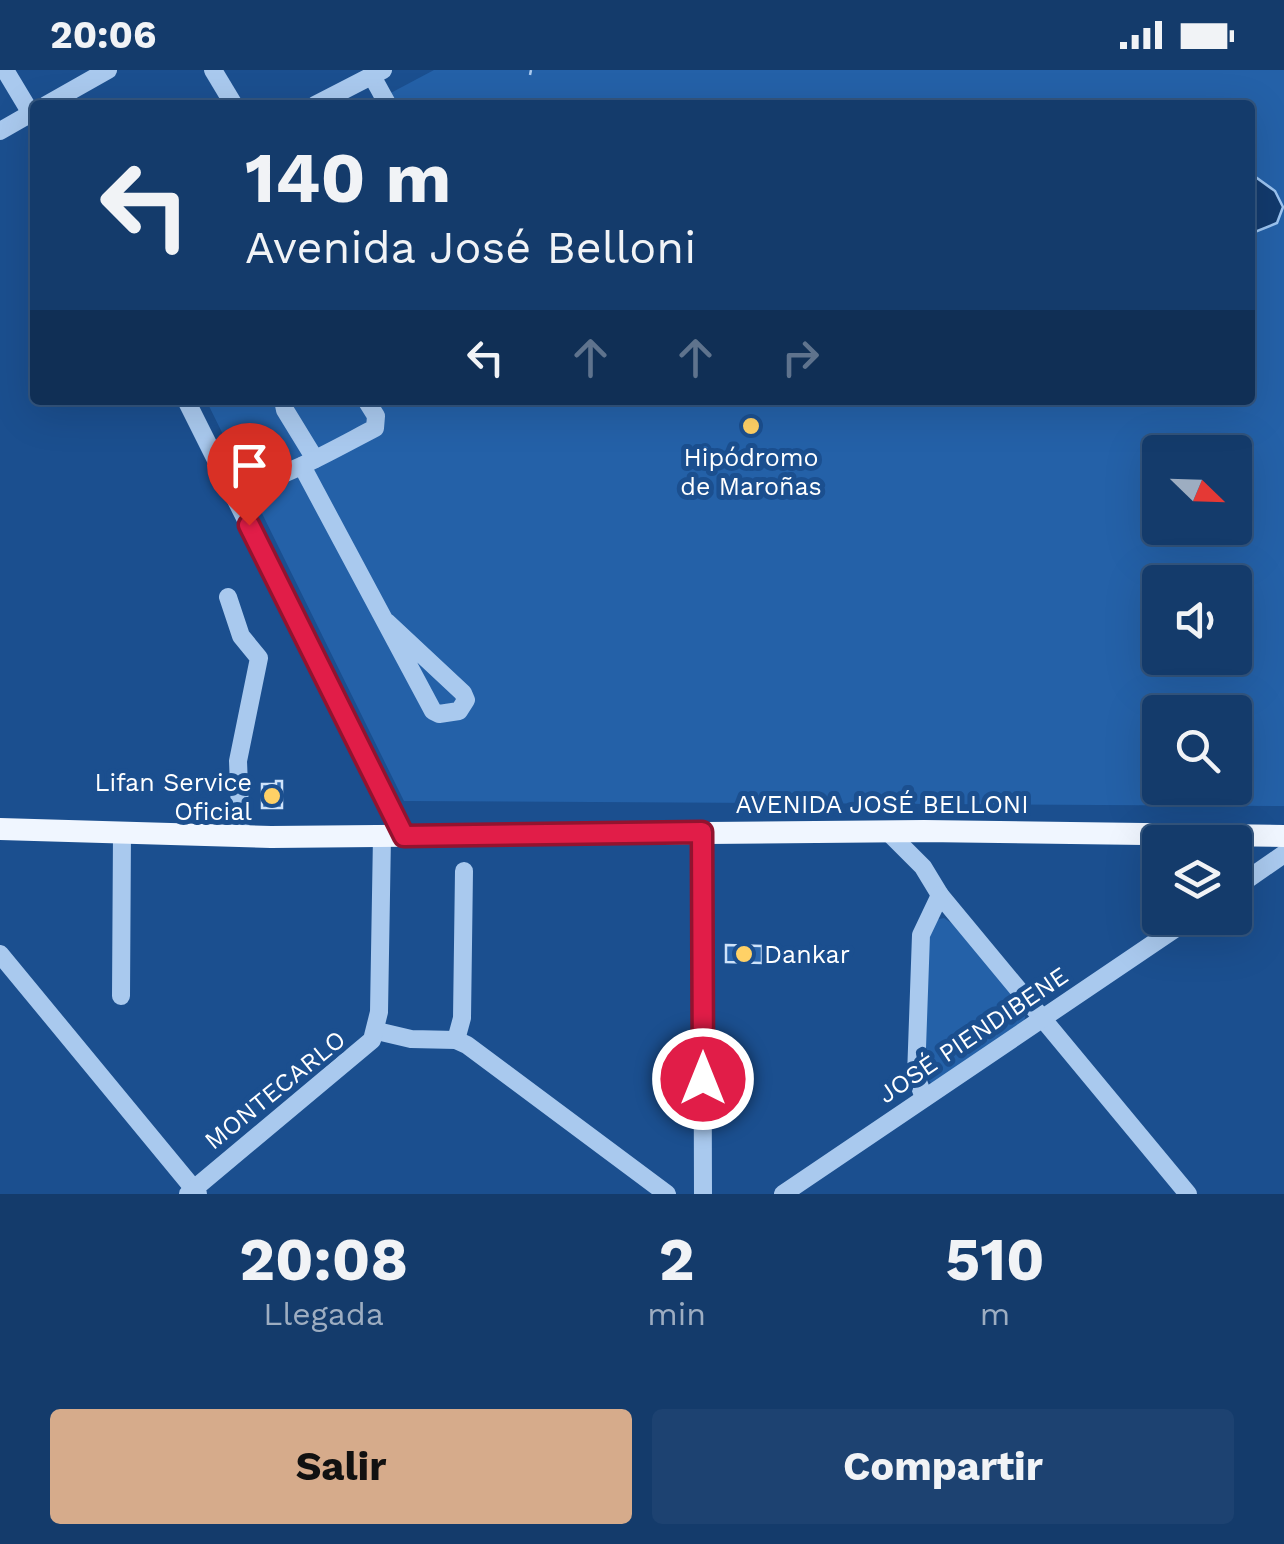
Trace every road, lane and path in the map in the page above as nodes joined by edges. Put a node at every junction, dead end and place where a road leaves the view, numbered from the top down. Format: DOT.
graph roads {
  1 [pos="5,70"];
  2 [pos="108,70"];
  3 [pos="213,70"];
  4 [pos="378,73"];
  5 [pos="9,95"];
  6 [pos="58,100"];
  7 [pos="231,100"];
  8 [pos="326,100"];
  9 [pos="386,100"];
  10 [pos="30,116"];
  11 [pos="0,131"];
  12 [pos="189,405"];
  13 [pos="284,405"];
  14 [pos="369,405"];
  15 [pos="309,462"];
  16 [pos="232,491"];
  17 [pos="228,597"];
  18 [pos="387,622"];
  19 [pos="0,829"];
  20 [pos="924,830"];
  21 [pos="888,831"];
  22 [pos="122,832"];
  23 [pos="702,832"];
  24 [pos="241,836"];
  25 [pos="393,836"];
  26 [pos="1284,836"];
  27 [pos="1284,854"];
  28 [pos="923,868"];
  29 [pos="464,871"];
  30 [pos="1252,876"];
  31 [pos="940,895"];
  32 [pos="1166,935"];
  33 [pos="0,954"];
  34 [pos="121,996"];
  35 [pos="1042,1019"];
  36 [pos="377,1031"];
  37 [pos="456,1040"];
  38 [pos="924,1098"];
  39 [pos="193,1192"];
  40 [pos="667,1194"];
  41 [pos="703,1194"];
  42 [pos="783,1194"];
  43 [pos="1188,1194"];
  1 -- 5 [label="street"];
  2 -- 6 [label="street"];
  3 -- 7 [label="street"];
  4 -- 8 [label="street"];
  4 -- 9 [label="street"];
  10 -- 11 [label="street"];
  12 -- 16 [label="street"];
  13 -- 15 [label="street"];
  14 -- 15 [label="street"];
  15 -- 16 [label="street"];
  15 -- 18 [label="street"];
  16 -- 25 [label="street"];
  17 -- 24 [label="street"];
  18 -- 18 [label="street"];
  19 -- 22 [label="main road, AVENIDA JOSÉ BELLONI"];
  20 -- 21 [label="main road, AVENIDA JOSÉ BELLONI"];
  20 -- 26 [label="main road, AVENIDA JOSÉ BELLONI"];
  20 -- 28 [label="street"];
  21 -- 23 [label="main road, AVENIDA JOSÉ BELLONI"];
  21 -- 28 [label="street"];
  22 -- 24 [label="main road, AVENIDA JOSÉ BELLONI"];
  22 -- 34 [label="street"];
  23 -- 25 [label="main road, AVENIDA JOSÉ BELLONI"];
  23 -- 41 [label="street"];
  24 -- 25 [label="main road, AVENIDA JOSÉ BELLONI"];
  25 -- 36 [label="street, MONTECARLO"];
  27 -- 30 [label="street"];
  28 -- 31 [label="street"];
  29 -- 37 [label="street"];
  31 -- 35 [label="street"];
  31 -- 38 [label="street"];
  32 -- 35 [label="street, JOSÉ PIENDIBENE"];
  33 -- 39 [label="street"];
  35 -- 38 [label="street, JOSÉ PIENDIBENE"];
  35 -- 43 [label="street"];
  36 -- 37 [label="street"];
  36 -- 39 [label="street, MONTECARLO"];
  37 -- 40 [label="street"];
  38 -- 42 [label="street, JOSÉ PIENDIBENE"];
}
